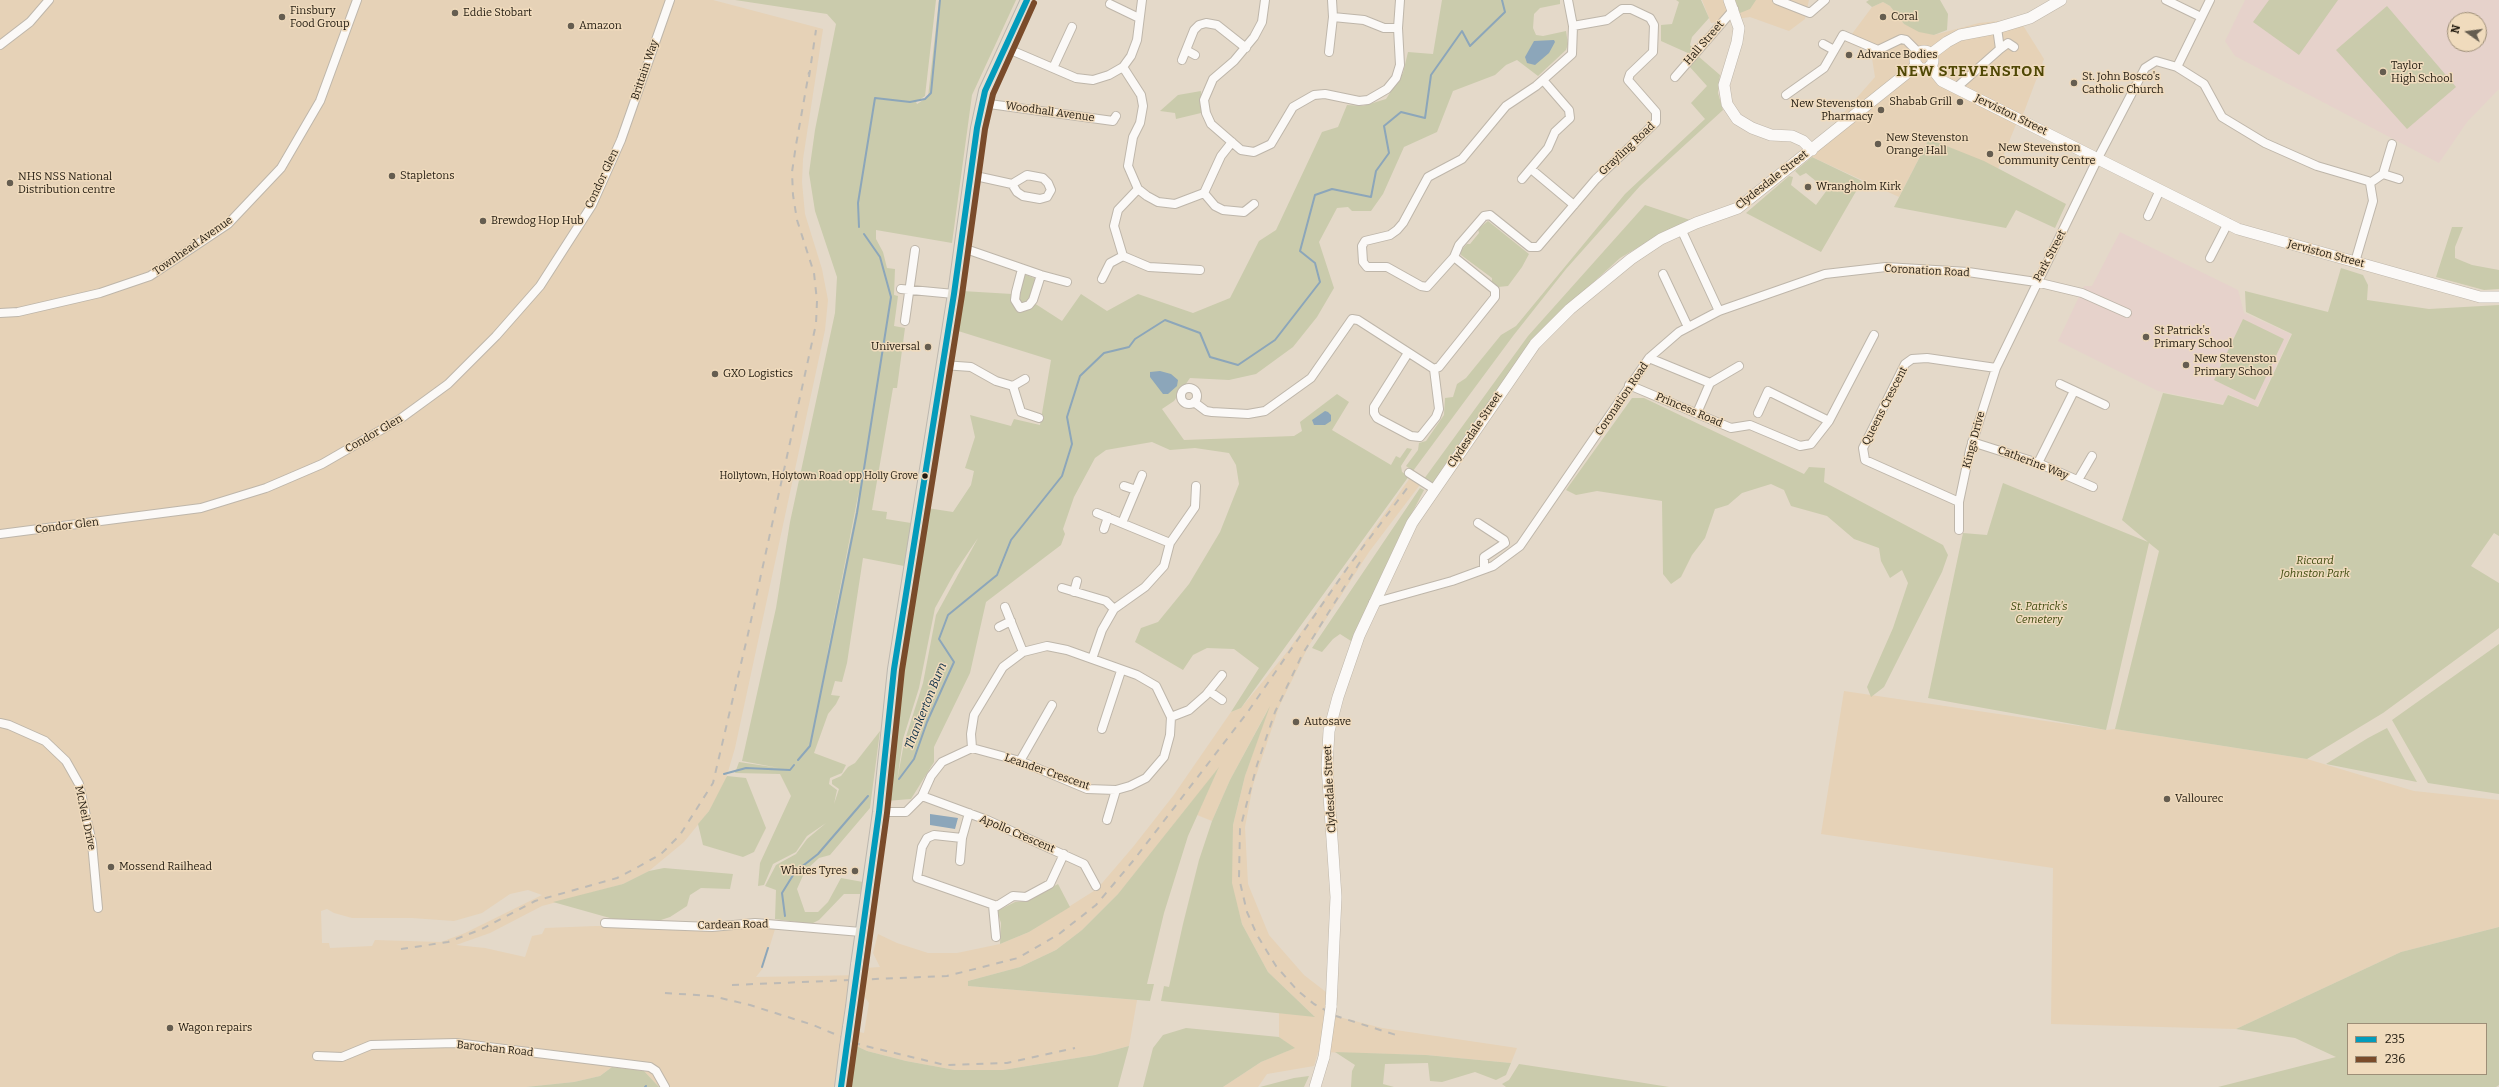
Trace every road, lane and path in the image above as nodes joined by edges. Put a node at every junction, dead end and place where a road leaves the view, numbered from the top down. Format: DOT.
graph roads {
  1 [pos="49,0"];
  2 [pos="357,0"];
  3 [pos="670,0"];
  4 [pos="1027,0"];
  5 [pos="1142,0"];
  6 [pos="1265,0"];
  7 [pos="1332,0"];
  8 [pos="1400,0"];
  9 [pos="1568,0"];
  10 [pos="1777,0"];
  11 [pos="1826,0"];
  12 [pos="2061,0"];
  13 [pos="2166,0"];
  14 [pos="2210,0"];
  15 [pos="1110,4"];
  16 [pos="1732,5"];
  17 [pos="2201,17"];
  18 [pos="1139,18"];
  19 [pos="1333,18"];
  20 [pos="1573,26"];
  21 [pos="1072,27"];
  22 [pos="1398,28"];
  23 [pos="1998,28"];
  24 [pos="1823,44"];
  25 [pos="0,45"];
  26 [pos="2014,47"];
  27 [pos="1006,48"];
  28 [pos="1246,48"];
  29 [pos="2000,49"];
  30 [pos="1186,50"];
  31 [pos="1834,50"];
  32 [pos="1329,52"];
  33 [pos="1919,53"];
  34 [pos="1931,54"];
  35 [pos="1195,55"];
  36 [pos="1182,60"];
  37 [pos="1918,65"];
  38 [pos="1930,66"];
  39 [pos="2177,67"];
  40 [pos="1053,68"];
  41 [pos="1122,68"];
  42 [pos="1675,77"];
  43 [pos="1543,80"];
  44 [pos="1956,88"];
  45 [pos="1786,95"];
  46 [pos="982,103"];
  47 [pos="1116,116"];
  48 [pos="620,140"];
  49 [pos="1232,142"];
  50 [pos="2392,144"];
  51 [pos="1812,150"];
  52 [pos="2098,158"];
  53 [pos="1530,169"];
  54 [pos="2383,174"];
  55 [pos="971,175"];
  56 [pos="2399,179"];
  57 [pos="1522,180"];
  58 [pos="2370,183"];
  59 [pos="1012,184"];
  60 [pos="1138,189"];
  61 [pos="2160,190"];
  62 [pos="1204,194"];
  63 [pos="1254,204"];
  64 [pos="1574,205"];
  65 [pos="2148,216"];
  66 [pos="2228,223"];
  67 [pos="1682,229"];
  68 [pos="960,247"];
  69 [pos="915,250"];
  70 [pos="1123,256"];
  71 [pos="1454,257"];
  72 [pos="2210,258"];
  73 [pos="2355,262"];
  74 [pos="1022,269"];
  75 [pos="1200,270"];
  76 [pos="1663,274"];
  77 [pos="1041,275"];
  78 [pos="1102,279"];
  79 [pos="1067,282"];
  80 [pos="2036,282"];
  81 [pos="901,289"];
  82 [pos="910,290"];
  83 [pos="954,294"];
  84 [pos="2499,297"];
  85 [pos="1719,310"];
  86 [pos="0,313"];
  87 [pos="2126,313"];
  88 [pos="905,321"];
  89 [pos="1688,327"];
  90 [pos="1874,335"];
  91 [pos="1408,353"];
  92 [pos="2003,355"];
  93 [pos="1650,358"];
  94 [pos="943,365"];
  95 [pos="1739,366"];
  96 [pos="1996,368"];
  97 [pos="1434,369"];
  98 [pos="1025,379"];
  99 [pos="1710,383"];
  100 [pos="2060,384"];
  101 [pos="1629,385"];
  102 [pos="1013,386"];
  103 [pos="2074,391"];
  104 [pos="1194,402"];
  105 [pos="2105,405"];
  106 [pos="1697,413"];
  107 [pos="1758,413"];
  108 [pos="1039,418"];
  109 [pos="1829,421"];
  110 [pos="1972,442"];
  111 [pos="2092,456"];
  112 [pos="2038,463"];
  113 [pos="1409,473"];
  114 [pos="1142,475"];
  115 [pos="2078,480"];
  116 [pos="1124,486"];
  117 [pos="1196,486"];
  118 [pos="2094,487"];
  119 [pos="1434,489"];
  120 [pos="1136,490"];
  121 [pos="1959,502"];
  122 [pos="1097,513"];
  123 [pos="1108,518"];
  124 [pos="1122,523"];
  125 [pos="1478,523"];
  126 [pos="1104,530"];
  127 [pos="1959,530"];
  128 [pos="0,534"];
  129 [pos="1170,543"];
  130 [pos="1484,569"];
  131 [pos="1077,581"];
  132 [pos="1062,588"];
  133 [pos="1074,592"];
  134 [pos="1373,603"];
  135 [pos="1005,607"];
  136 [pos="1114,609"];
  137 [pos="1011,621"];
  138 [pos="999,626"];
  139 [pos="1023,652"];
  140 [pos="1092,659"];
  141 [pos="1121,670"];
  142 [pos="1222,675"];
  143 [pos="1209,691"];
  144 [pos="1222,700"];
  145 [pos="1052,705"];
  146 [pos="1170,717"];
  147 [pos="0,723"];
  148 [pos="1102,728"];
  149 [pos="972,748"];
  150 [pos="1020,761"];
  151 [pos="1116,790"];
  152 [pos="922,796"];
  153 [pos="879,812"];
  154 [pos="969,813"];
  155 [pos="1107,820"];
  156 [pos="962,838"];
  157 [pos="1064,854"];
  158 [pos="960,861"];
  159 [pos="1096,886"];
  160 [pos="993,905"];
  161 [pos="98,908"];
  162 [pos="605,923"];
  163 [pos="861,932"];
  164 [pos="996,937"];
  165 [pos="317,1056"];
  166 [pos="665,1087"];
  167 [pos="841,1087"];
  168 [pos="1315,1087"];
  1 -- 25 [label="street"];
  2 -- 86 [label="street, Townhead Avenue"];
  3 -- 48 [label="street, Brittain Way"];
  4 -- 27 [label="main road"];
  5 -- 18 [label="street"];
  6 -- 28 [label="street"];
  7 -- 19 [label="street"];
  8 -- 22 [label="street"];
  9 -- 20 [label="street"];
  10 -- 11 [label="street"];
  12 -- 23 [label="main road"];
  13 -- 17 [label="street"];
  14 -- 17 [label="street"];
  15 -- 18 [label="street"];
  16 -- 42 [label="street, Hall Street"];
  16 -- 51 [label="main road"];
  17 -- 39 [label="street"];
  18 -- 41 [label="street"];
  19 -- 22 [label="street"];
  19 -- 32 [label="street"];
  20 -- 43 [label="street"];
  20 -- 64 [label="street, Grayling Road"];
  21 -- 40 [label="street"];
  22 -- 49 [label="street"];
  23 -- 29 [label="street"];
  23 -- 34 [label="main road"];
  24 -- 31 [label="street"];
  26 -- 29 [label="street"];
  27 -- 40 [label="street"];
  27 -- 46 [label="main road"];
  28 -- 30 [label="street"];
  28 -- 49 [label="street"];
  29 -- 44 [label="street"];
  30 -- 35 [label="street"];
  30 -- 36 [label="street"];
  31 -- 33 [label="street"];
  31 -- 45 [label="street"];
  33 -- 34 [label="main road"];
  33 -- 37 [label="main road"];
  34 -- 38 [label="main road"];
  37 -- 38 [label="main road"];
  37 -- 51 [label="main road, Clydesdale Street"];
  38 -- 44 [label="main road, Jerviston Street"];
  39 -- 52 [label="street, Park Street"];
  39 -- 58 [label="street, Park Street"];
  40 -- 41 [label="street"];
  41 -- 60 [label="street"];
  43 -- 53 [label="street"];
  43 -- 71 [label="street, Grayling Road"];
  44 -- 52 [label="main road, Jerviston Street"];
  46 -- 47 [label="street, Woodhall Avenue"];
  46 -- 55 [label="main road"];
  48 -- 128 [label="street, Condor Glen"];
  49 -- 62 [label="street"];
  50 -- 54 [label="street"];
  51 -- 67 [label="main road, Clydesdale Street"];
  52 -- 61 [label="main road, Jerviston Street"];
  52 -- 80 [label="street, Park Street"];
  53 -- 57 [label="street"];
  53 -- 64 [label="street"];
  54 -- 56 [label="street"];
  54 -- 58 [label="street"];
  55 -- 59 [label="street"];
  55 -- 68 [label="main road"];
  58 -- 73 [label="street"];
  60 -- 62 [label="street"];
  60 -- 70 [label="street"];
  61 -- 65 [label="street"];
  61 -- 66 [label="main road, Jerviston Street"];
  62 -- 63 [label="street"];
  64 -- 71 [label="street, Grayling Road"];
  66 -- 72 [label="street"];
  66 -- 73 [label="main road, Jerviston Street"];
  67 -- 85 [label="street"];
  67 -- 119 [label="main road, Clydesdale Street"];
  68 -- 74 [label="street"];
  68 -- 83 [label="main road"];
  69 -- 82 [label="street"];
  70 -- 75 [label="street"];
  70 -- 78 [label="street"];
  71 -- 97 [label="street"];
  73 -- 84 [label="main road, Jerviston Street"];
  74 -- 77 [label="street"];
  74 -- 77 [label="street"];
  76 -- 89 [label="street"];
  77 -- 79 [label="street"];
  80 -- 85 [label="street, Coronation Road"];
  80 -- 87 [label="street, Coronation Road"];
  80 -- 92 [label="street, Park Street"];
  81 -- 82 [label="street"];
  82 -- 83 [label="street"];
  82 -- 88 [label="street"];
  83 -- 94 [label="main road"];
  85 -- 89 [label="street, Coronation Road"];
  89 -- 93 [label="street, Coronation Road"];
  90 -- 109 [label="street, Princess Road"];
  91 -- 97 [label="street"];
  91 -- 97 [label="street"];
  91 -- 104 [label="street"];
  92 -- 96 [label="street, Kings Drive"];
  93 -- 99 [label="street"];
  93 -- 101 [label="street, Coronation Road"];
  94 -- 102 [label="street"];
  94 -- 153 [label="main road"];
  95 -- 99 [label="street"];
  96 -- 110 [label="street, Kings Drive"];
  96 -- 121 [label="street, Queens Crescent"];
  98 -- 102 [label="street"];
  99 -- 106 [label="street"];
  100 -- 103 [label="street"];
  101 -- 106 [label="street, Princess Road"];
  101 -- 130 [label="street, Coronation Road"];
  102 -- 108 [label="street"];
  103 -- 105 [label="street"];
  103 -- 112 [label="street"];
  106 -- 109 [label="street, Princess Road"];
  107 -- 109 [label="street"];
  110 -- 112 [label="street, Catherine Way"];
  110 -- 121 [label="street, Kings Drive"];
  111 -- 115 [label="street"];
  112 -- 115 [label="street, Catherine Way"];
  113 -- 119 [label="street"];
  114 -- 120 [label="street"];
  115 -- 118 [label="street, Catherine Way"];
  116 -- 120 [label="street"];
  117 -- 129 [label="street"];
  119 -- 134 [label="main road, Clydesdale Street"];
  120 -- 124 [label="street"];
  121 -- 127 [label="street, Kings Drive"];
  122 -- 123 [label="street"];
  123 -- 124 [label="street"];
  123 -- 126 [label="street"];
  124 -- 129 [label="street"];
  125 -- 130 [label="street"];
  129 -- 136 [label="street"];
  130 -- 134 [label="street, Coronation Road"];
  131 -- 133 [label="street"];
  132 -- 133 [label="street"];
  133 -- 136 [label="street"];
  134 -- 168 [label="main road, Clydesdale Street, bridge"];
  135 -- 137 [label="street"];
  136 -- 140 [label="street"];
  137 -- 138 [label="street"];
  137 -- 139 [label="street"];
  139 -- 140 [label="street, Leander Crescent"];
  139 -- 149 [label="street, Leander Crescent"];
  140 -- 141 [label="street, Leander Crescent"];
  141 -- 146 [label="street, Leander Crescent"];
  141 -- 148 [label="street"];
  142 -- 143 [label="street"];
  143 -- 144 [label="street"];
  143 -- 146 [label="street"];
  145 -- 150 [label="street"];
  146 -- 151 [label="street, Leander Crescent"];
  147 -- 161 [label="street, McNeil Drive"];
  149 -- 150 [label="street, Leander Crescent"];
  149 -- 152 [label="street"];
  150 -- 151 [label="street, Leander Crescent"];
  151 -- 155 [label="street"];
  152 -- 153 [label="street"];
  152 -- 154 [label="street, Apollo Crescent"];
  153 -- 163 [label="main road"];
  154 -- 156 [label="street, Apollo Crescent"];
  154 -- 157 [label="street, Apollo Crescent"];
  156 -- 158 [label="street, Apollo Crescent"];
  156 -- 160 [label="street"];
  157 -- 159 [label="street, Apollo Crescent"];
  157 -- 160 [label="street, Apollo Crescent"];
  160 -- 164 [label="street"];
  162 -- 163 [label="street, Cardean Road"];
  163 -- 167 [label="main road, bridge"];
  165 -- 166 [label="street, Barochan Road"];
}
